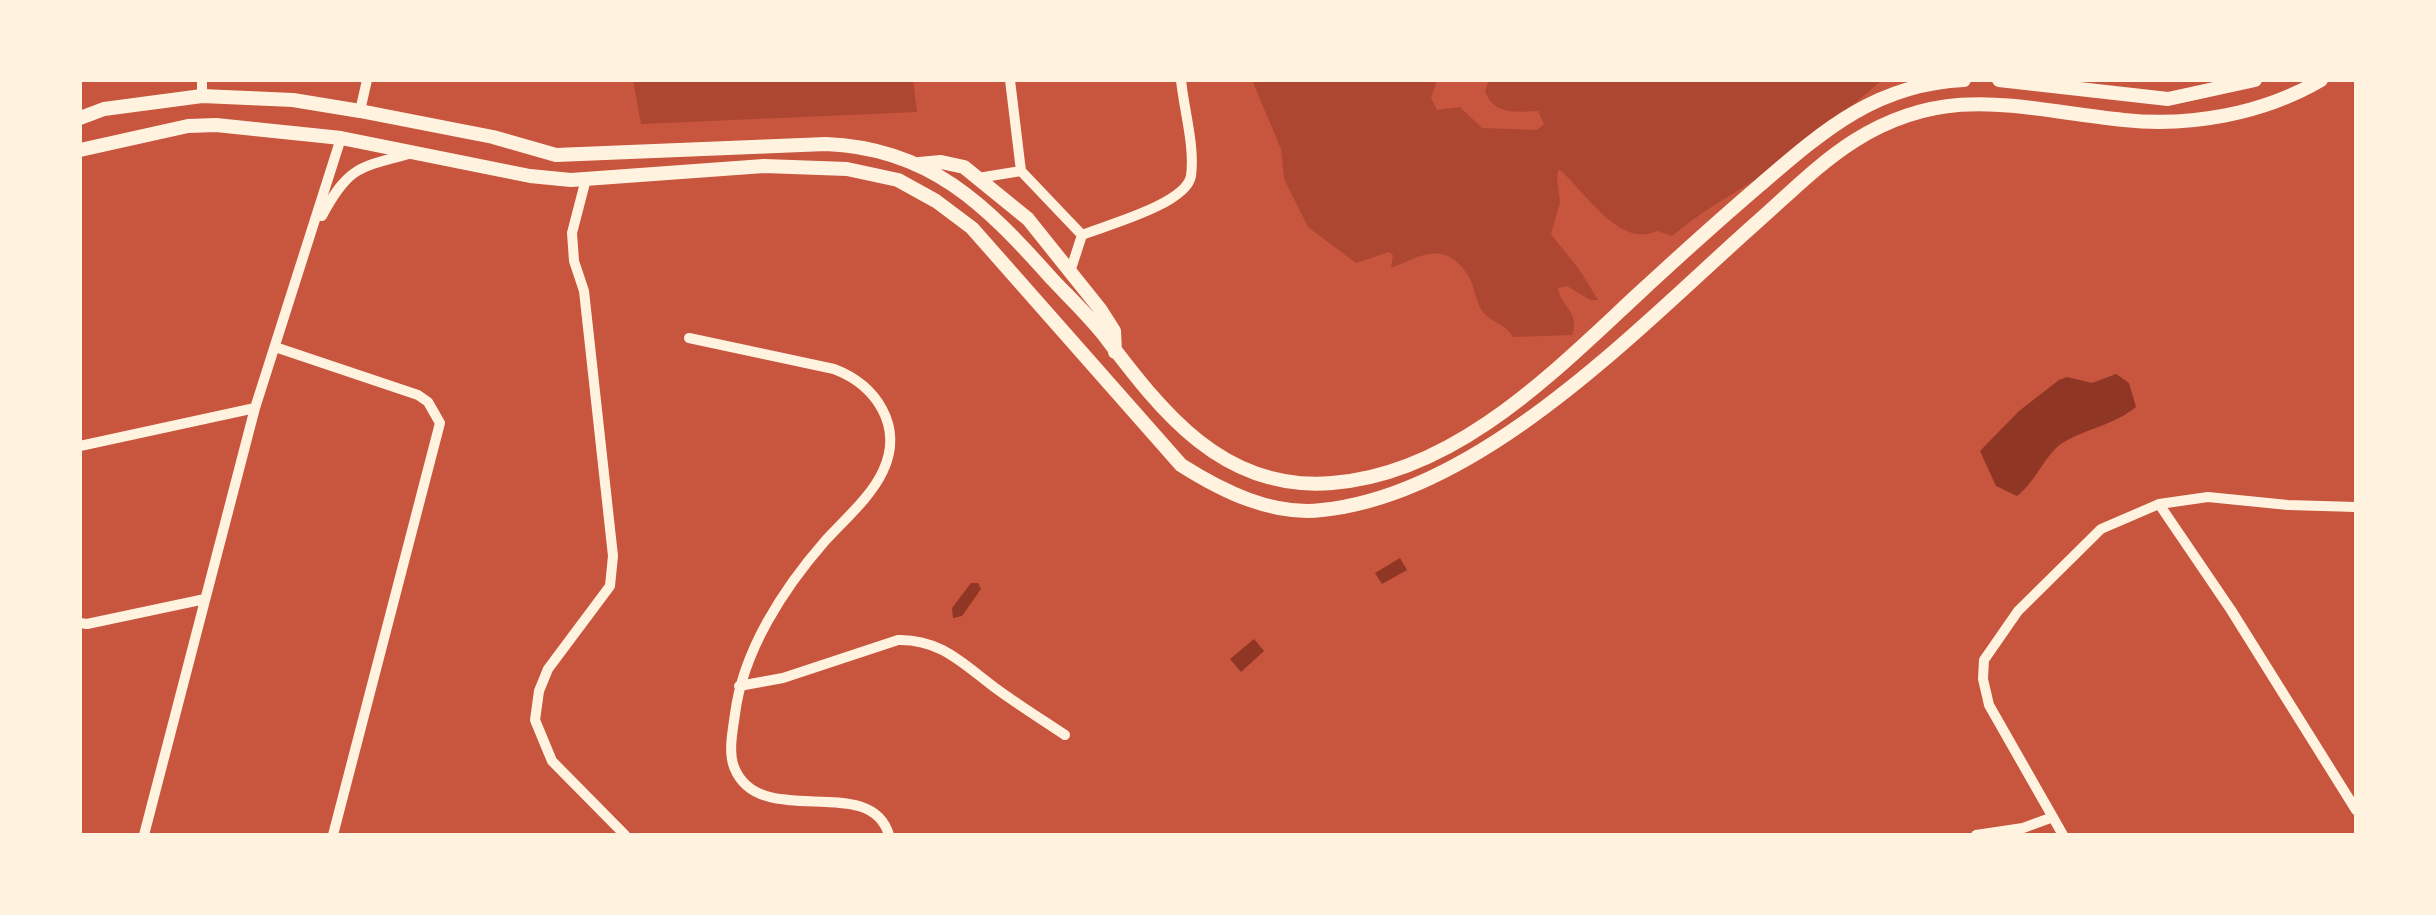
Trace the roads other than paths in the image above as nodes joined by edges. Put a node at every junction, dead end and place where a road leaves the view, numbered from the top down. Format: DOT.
graph roads {
  1 [pos="367,80"];
  2 [pos="1010,80"];
  3 [pos="1181,80"];
  4 [pos="1964,80"];
  5 [pos="1999,80"];
  6 [pos="2255,80"];
  7 [pos="2321,80"];
  8 [pos="202,88"];
  9 [pos="360,111"];
  10 [pos="80,118"];
  11 [pos="342,138"];
  12 [pos="81,147"];
  13 [pos="415,153"];
  14 [pos="918,164"];
  15 [pos="1020,171"];
  16 [pos="978,178"];
  17 [pos="586,179"];
  18 [pos="1082,236"];
  19 [pos="308,243"];
  20 [pos="1070,272"];
  21 [pos="1086,316"];
  22 [pos="1067,333"];
  23 [pos="1102,333"];
  24 [pos="689,338"];
  25 [pos="274,348"];
  26 [pos="1081,348"];
  27 [pos="1115,353"];
  28 [pos="256,408"];
  29 [pos="80,446"];
  30 [pos="2159,504"];
  31 [pos="2356,507"];
  32 [pos="205,600"];
  33 [pos="80,622"];
  34 [pos="738,686"];
  35 [pos="1065,735"];
  36 [pos="2356,810"];
  37 [pos="2053,817"];
  38 [pos="144,835"];
  39 [pos="333,835"];
  40 [pos="626,835"];
  41 [pos="889,835"];
  42 [pos="1976,835"];
  43 [pos="2064,835"];
  1 -- 9 [label="street"];
  2 -- 15 [label="street"];
  3 -- 18 [label="street"];
  4 -- 27 [label="main road"];
  5 -- 6 [label="main road"];
  7 -- 26 [label="main road"];
  8 -- 9 [label="main road"];
  8 -- 10 [label="main road"];
  9 -- 14 [label="main road"];
  11 -- 12 [label="main road"];
  11 -- 13 [label="main road"];
  11 -- 19 [label="street"];
  13 -- 17 [label="main road"];
  13 -- 19 [label="street"];
  14 -- 16 [label="main road"];
  14 -- 21 [label="main road"];
  15 -- 16 [label="street"];
  15 -- 18 [label="street"];
  16 -- 20 [label="main road"];
  17 -- 22 [label="main road"];
  17 -- 40 [label="street"];
  18 -- 20 [label="street"];
  19 -- 25 [label="street"];
  20 -- 27 [label="main road"];
  21 -- 22 [label="main road"];
  21 -- 23 [label="main road"];
  22 -- 26 [label="main road"];
  23 -- 26 [label="main road"];
  23 -- 27 [label="main road"];
  24 -- 34 [label="street"];
  25 -- 28 [label="street"];
  25 -- 39 [label="street"];
  28 -- 29 [label="street"];
  28 -- 32 [label="street"];
  30 -- 31 [label="street"];
  30 -- 36 [label="street"];
  30 -- 37 [label="street"];
  32 -- 33 [label="street"];
  32 -- 38 [label="street"];
  34 -- 35 [label="street"];
  34 -- 41 [label="street"];
  37 -- 42 [label="street"];
  37 -- 43 [label="street"];
}
